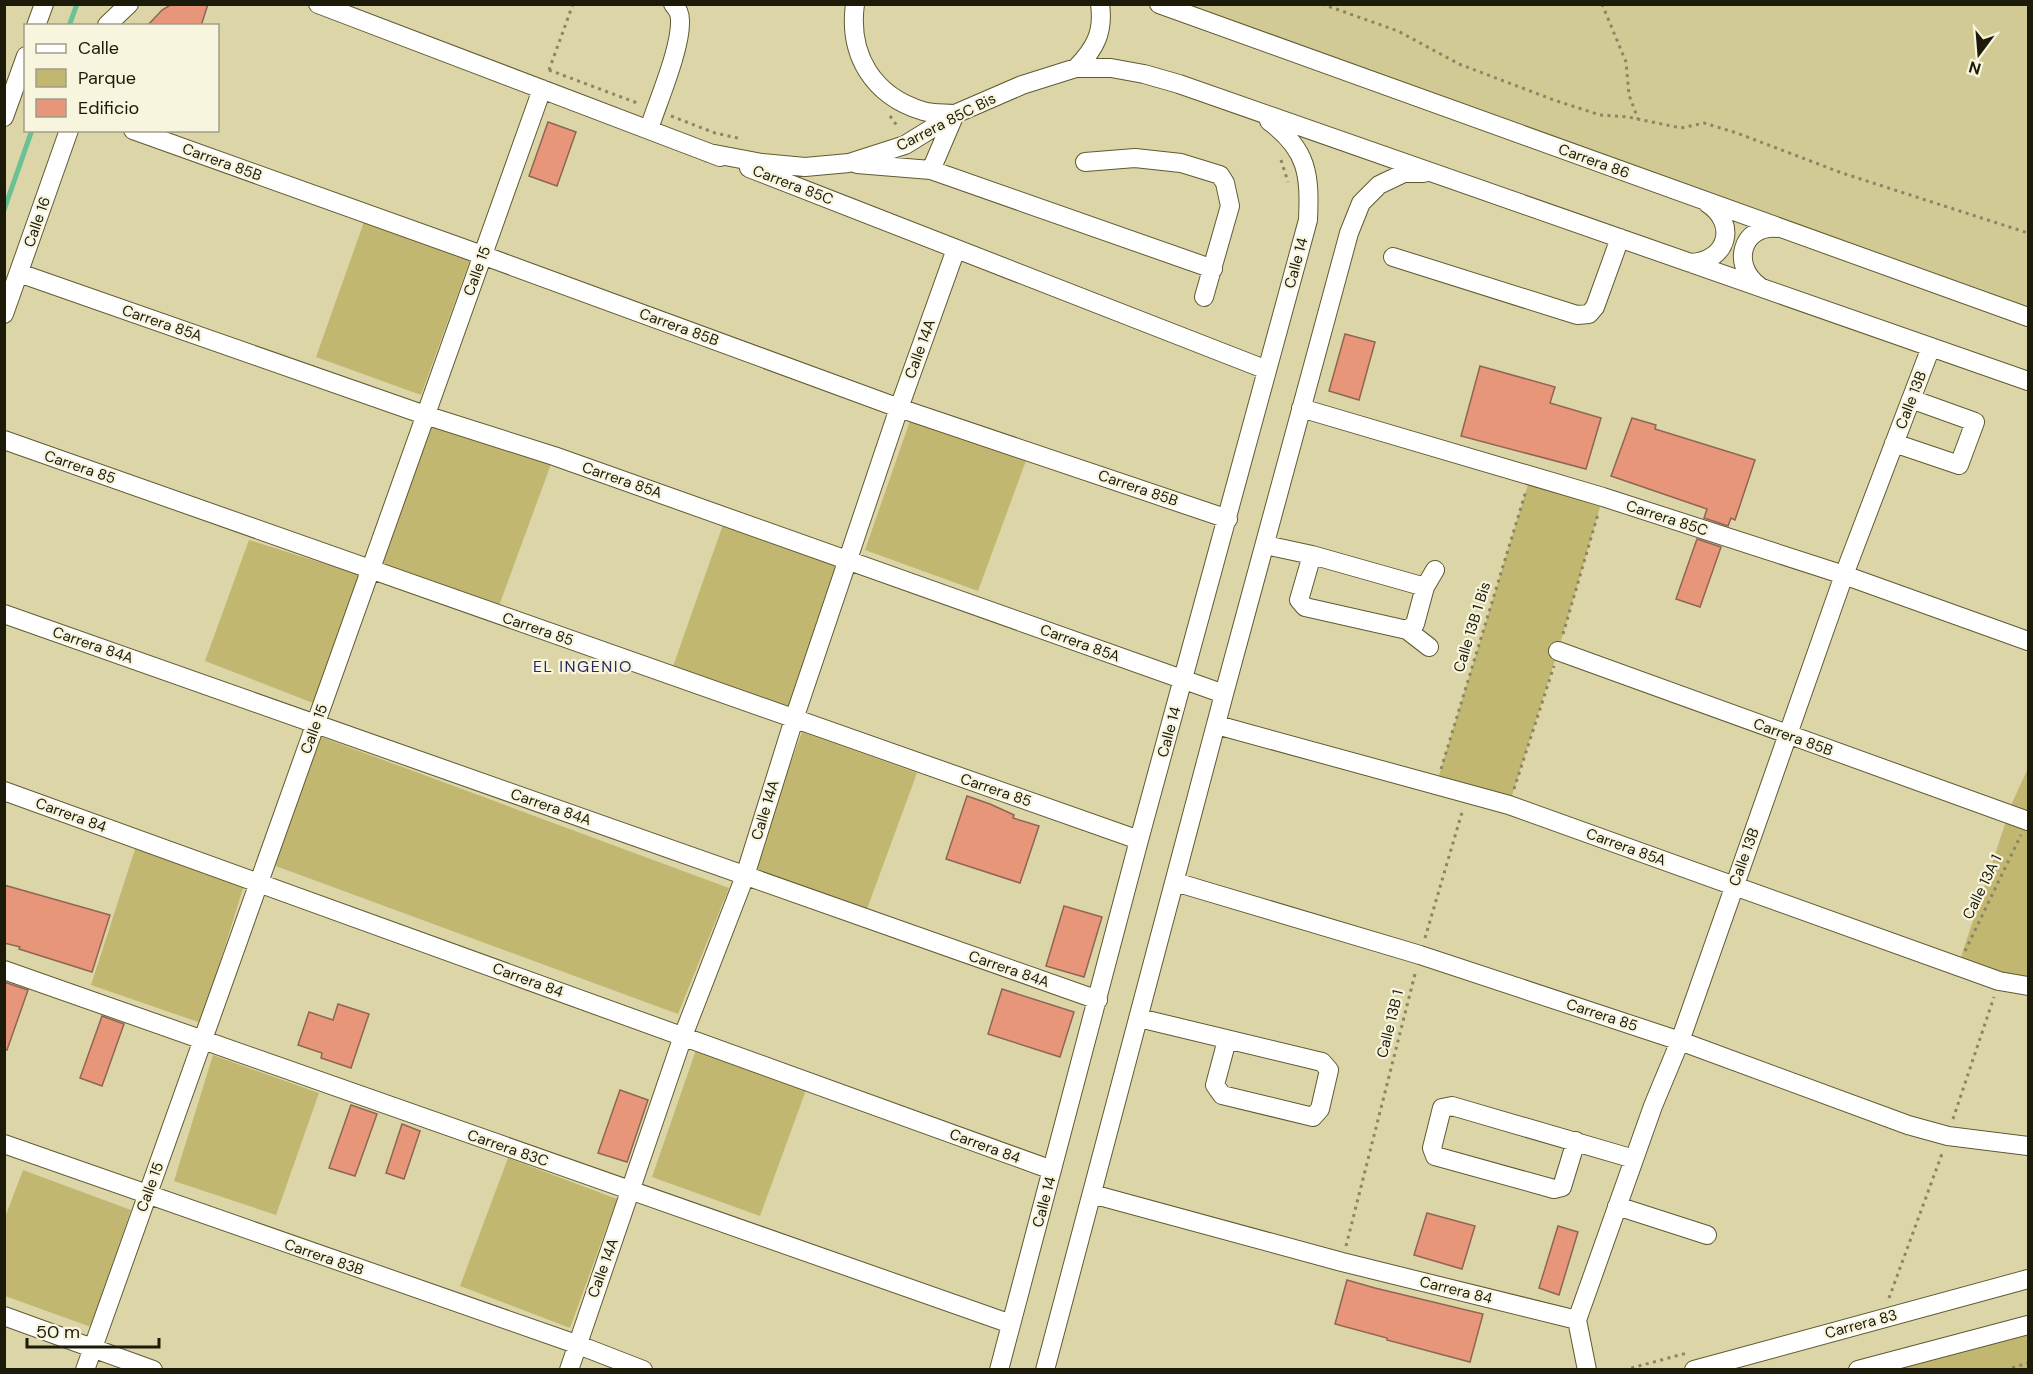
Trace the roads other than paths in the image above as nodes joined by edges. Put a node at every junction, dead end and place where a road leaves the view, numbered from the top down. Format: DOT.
graph roads {
  1 [pos="44,4"];
  2 [pos="114,4"];
  3 [pos="129,4"];
  4 [pos="318,4"];
  5 [pos="673,4"];
  6 [pos="855,4"];
  7 [pos="1100,4"];
  8 [pos="1159,4"];
  9 [pos="342,9"];
  10 [pos="37,24"];
  11 [pos="107,24"];
  12 [pos="108,24"];
  13 [pos="24,60"];
  14 [pos="1076,68"];
  15 [pos="542,89"];
  16 [pos="8,95"];
  17 [pos="1257,111"];
  18 [pos="955,114"];
  19 [pos="4,117"];
  20 [pos="649,129"];
  21 [pos="68,132"];
  22 [pos="139,132"];
  23 [pos="709,153"];
  24 [pos="1085,162"];
  25 [pos="849,163"];
  26 [pos="932,170"];
  27 [pos="1434,173"];
  28 [pos="1705,201"];
  29 [pos="1782,228"];
  30 [pos="1620,238"];
  31 [pos="956,249"];
  32 [pos="482,255"];
  33 [pos="1393,257"];
  34 [pos="1691,263"];
  35 [pos="1213,269"];
  36 [pos="19,273"];
  37 [pos="1761,287"];
  38 [pos="1204,297"];
  39 [pos="4,314"];
  40 [pos="2028,317"];
  41 [pos="1931,347"];
  42 [pos="1267,370"];
  43 [pos="2028,381"];
  44 [pos="1911,399"];
  45 [pos="899,408"];
  46 [pos="1301,408"];
  47 [pos="426,415"];
  48 [pos="4,440"];
  49 [pos="1894,443"];
  50 [pos="1228,519"];
  51 [pos="1265,545"];
  52 [pos="1312,555"];
  53 [pos="849,560"];
  54 [pos="370,569"];
  55 [pos="1435,570"];
  56 [pos="1844,575"];
  57 [pos="1425,587"];
  58 [pos="4,614"];
  59 [pos="1407,630"];
  60 [pos="2028,641"];
  61 [pos="1429,647"];
  62 [pos="1558,651"];
  63 [pos="1183,679"];
  64 [pos="1224,694"];
  65 [pos="794,719"];
  66 [pos="315,724"];
  67 [pos="1217,725"];
  68 [pos="1789,735"];
  69 [pos="4,791"];
  70 [pos="2028,820"];
  71 [pos="1139,840"];
  72 [pos="745,876"];
  73 [pos="1175,882"];
  74 [pos="259,883"];
  75 [pos="1734,886"];
  76 [pos="4,970"];
  77 [pos="2028,986"];
  78 [pos="1098,1000"];
  79 [pos="1138,1018"];
  80 [pos="683,1036"];
  81 [pos="202,1040"];
  82 [pos="1227,1040"];
  83 [pos="1680,1041"];
  84 [pos="1576,1141"];
  85 [pos="4,1144"];
  86 [pos="2028,1146"];
  87 [pos="1634,1159"];
  88 [pos="1053,1170"];
  89 [pos="631,1191"];
  90 [pos="1092,1194"];
  91 [pos="147,1195"];
  92 [pos="1617,1206"];
  93 [pos="1707,1235"];
  94 [pos="2028,1278"];
  95 [pos="4,1316"];
  96 [pos="2028,1318"];
  97 [pos="1577,1320"];
  98 [pos="1011,1324"];
  99 [pos="2020,1327"];
  100 [pos="576,1344"];
  101 [pos="93,1348"];
  102 [pos="85,1370"];
  103 [pos="153,1370"];
  104 [pos="569,1370"];
  105 [pos="644,1370"];
  106 [pos="999,1370"];
  107 [pos="1045,1370"];
  108 [pos="1587,1370"];
  109 [pos="1694,1370"];
  110 [pos="1858,1370"];
  1 -- 10 [label="street"];
  2 -- 11 [label="street"];
  3 -- 12 [label="street"];
  4 -- 9 [label="street, Carrera 85C"];
  5 -- 20 [label="street"];
  6 -- 18 [label="street"];
  7 -- 14 [label="street"];
  8 -- 28 [label="street, Carrera 86"];
  9 -- 15 [label="street, Carrera 85C"];
  13 -- 16 [label="street"];
  14 -- 17 [label="street, Carrera 85C Bis"];
  14 -- 18 [label="street, Carrera 85C Bis"];
  15 -- 20 [label="street, Carrera 85C"];
  15 -- 32 [label="street, Calle 15"];
  16 -- 19 [label="street"];
  17 -- 27 [label="street"];
  17 -- 42 [label="street, Calle 14"];
  18 -- 25 [label="street, Carrera 85C Bis"];
  18 -- 26 [label="street"];
  20 -- 23 [label="street, Carrera 85C"];
  21 -- 36 [label="street, Calle 16"];
  22 -- 32 [label="street, Carrera 85B"];
  23 -- 25 [label="street, Carrera 85C Bis"];
  23 -- 31 [label="street, Carrera 85C"];
  24 -- 35 [label="street"];
  25 -- 26 [label="street"];
  26 -- 35 [label="street"];
  27 -- 30 [label="street"];
  27 -- 46 [label="street"];
  28 -- 29 [label="street, Carrera 86"];
  28 -- 34 [label="street"];
  29 -- 37 [label="street"];
  29 -- 40 [label="street, Carrera 86"];
  30 -- 33 [label="street"];
  30 -- 34 [label="street"];
  31 -- 42 [label="street, Carrera 85C"];
  31 -- 45 [label="street, Calle 14A"];
  32 -- 45 [label="street, Carrera 85B"];
  32 -- 47 [label="street, Calle 15"];
  34 -- 37 [label="street"];
  35 -- 38 [label="street"];
  36 -- 39 [label="street, Calle 16"];
  36 -- 47 [label="street, Carrera 85A"];
  37 -- 41 [label="street"];
  41 -- 43 [label="street"];
  41 -- 44 [label="street, Calle 13B"];
  42 -- 50 [label="street, Calle 14"];
  44 -- 49 [label="street, Calle 13B"];
  44 -- 49 [label="street"];
  45 -- 50 [label="street, Carrera 85B"];
  45 -- 53 [label="street, Calle 14A"];
  46 -- 51 [label="street"];
  46 -- 56 [label="street, Carrera 85C"];
  47 -- 53 [label="street, Carrera 85A"];
  47 -- 54 [label="street, Calle 15"];
  48 -- 54 [label="street, Carrera 85"];
  49 -- 56 [label="street, Calle 13B"];
  50 -- 63 [label="street, Calle 14"];
  51 -- 52 [label="street"];
  51 -- 64 [label="street"];
  52 -- 57 [label="street"];
  52 -- 59 [label="street"];
  53 -- 63 [label="street, Carrera 85A"];
  53 -- 65 [label="street, Calle 14A"];
  54 -- 65 [label="street, Carrera 85"];
  54 -- 66 [label="street, Calle 15"];
  55 -- 57 [label="street"];
  56 -- 60 [label="street, Carrera 85C"];
  56 -- 68 [label="street, Calle 13B"];
  57 -- 59 [label="street"];
  58 -- 66 [label="street, Carrera 84A"];
  59 -- 61 [label="street"];
  62 -- 68 [label="street, Carrera 85B"];
  63 -- 64 [label="street, Carrera 85A"];
  63 -- 71 [label="street, Calle 14"];
  64 -- 67 [label="street"];
  65 -- 71 [label="street, Carrera 85"];
  65 -- 72 [label="street, Calle 14A"];
  66 -- 72 [label="street, Carrera 84A"];
  66 -- 74 [label="street, Calle 15"];
  67 -- 73 [label="street"];
  67 -- 75 [label="street, Carrera 85A"];
  68 -- 70 [label="street, Carrera 85B"];
  68 -- 75 [label="street, Calle 13B"];
  69 -- 74 [label="street, Carrera 84"];
  71 -- 78 [label="street, Calle 14"];
  72 -- 78 [label="street, Carrera 84A"];
  72 -- 80 [label="street, Calle 14A"];
  73 -- 79 [label="street"];
  73 -- 83 [label="street, Carrera 85"];
  74 -- 80 [label="street, Carrera 84"];
  74 -- 81 [label="street, Calle 15"];
  75 -- 77 [label="street, Carrera 85A"];
  75 -- 83 [label="street, Calle 13B"];
  76 -- 81 [label="street, Carrera 83C"];
  78 -- 88 [label="street, Calle 14"];
  79 -- 82 [label="street"];
  79 -- 90 [label="street"];
  80 -- 88 [label="street, Carrera 84"];
  80 -- 89 [label="street, Calle 14A"];
  81 -- 89 [label="street, Carrera 83C"];
  81 -- 91 [label="street, Calle 15"];
  82 -- 82 [label="street"];
  83 -- 86 [label="street, Carrera 85"];
  83 -- 87 [label="street, Calle 13B"];
  84 -- 84 [label="street"];
  84 -- 87 [label="street"];
  85 -- 91 [label="street, Carrera 83B"];
  87 -- 92 [label="street, Calle 13B"];
  88 -- 98 [label="street, Calle 14"];
  89 -- 98 [label="street, Carrera 83C"];
  89 -- 100 [label="street, Calle 14A"];
  90 -- 97 [label="street, Carrera 84"];
  90 -- 107 [label="street"];
  91 -- 100 [label="street, Carrera 83B"];
  91 -- 101 [label="street, Calle 15"];
  92 -- 93 [label="street"];
  92 -- 97 [label="street, Calle 13B"];
  94 -- 109 [label="street, Carrera 83"];
  95 -- 101 [label="street"];
  96 -- 99 [label="street"];
  97 -- 108 [label="street"];
  98 -- 106 [label="street, Calle 14"];
  99 -- 110 [label="street"];
  100 -- 104 [label="street, Calle 14A"];
  100 -- 105 [label="street, Carrera 83B"];
  101 -- 102 [label="street, Calle 15"];
  101 -- 103 [label="street"];
}
